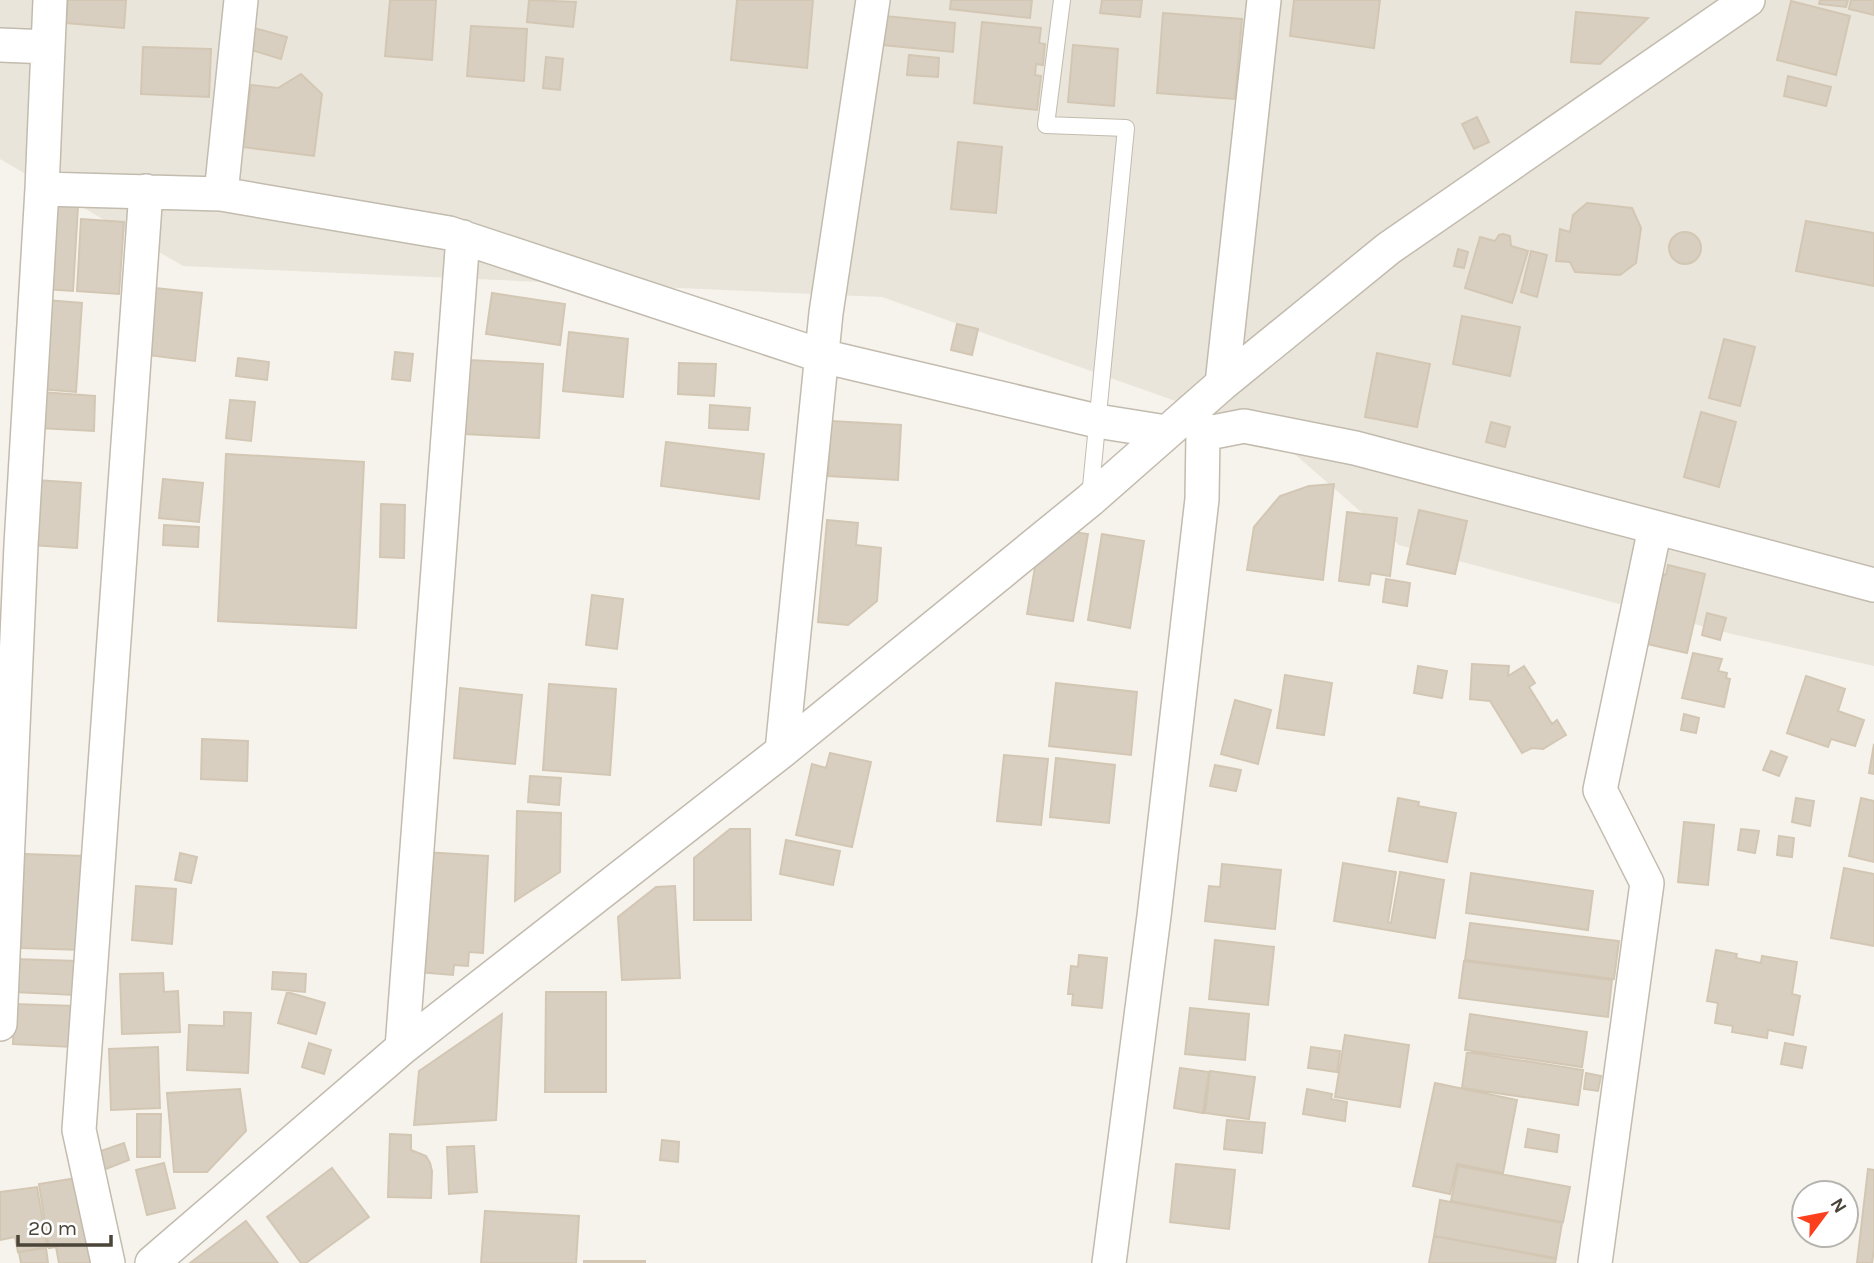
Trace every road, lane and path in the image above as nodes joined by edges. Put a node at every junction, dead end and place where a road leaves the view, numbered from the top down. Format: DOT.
graph roads {
  1 [pos="50,0"];
  2 [pos="241,0"];
  3 [pos="873,0"];
  4 [pos="1062,0"];
  5 [pos="1264,0"];
  6 [pos="1748,0"];
  7 [pos="0,45"];
  8 [pos="48,47"];
  9 [pos="42,189"];
  10 [pos="146,191"];
  11 [pos="221,194"];
  12 [pos="463,237"];
  13 [pos="822,356"];
  14 [pos="1222,384"];
  15 [pos="1097,421"];
  16 [pos="1198,422"];
  17 [pos="1166,432"];
  18 [pos="1090,500"];
  19 [pos="1655,528"];
  20 [pos="1874,585"];
  21 [pos="782,751"];
  22 [pos="0,1024"];
  23 [pos="402,1048"];
  24 [pos="108,1263"];
  25 [pos="152,1263"];
  26 [pos="1109,1263"];
  27 [pos="1595,1263"];
  1 -- 8 [label="street"];
  2 -- 11 [label="street"];
  3 -- 13 [label="street"];
  4 -- 15 [label="lane"];
  5 -- 14 [label="street"];
  6 -- 14 [label="street"];
  7 -- 8 [label="street"];
  8 -- 9 [label="street"];
  9 -- 10 [label="street"];
  9 -- 22 [label="street"];
  10 -- 11 [label="street"];
  10 -- 24 [label="street"];
  11 -- 12 [label="street"];
  12 -- 13 [label="street"];
  12 -- 23 [label="street"];
  13 -- 15 [label="street"];
  13 -- 21 [label="street"];
  14 -- 16 [label="street"];
  15 -- 17 [label="street"];
  15 -- 18 [label="lane"];
  16 -- 17 [label="street"];
  16 -- 19 [label="street"];
  16 -- 26 [label="street"];
  17 -- 18 [label="street"];
  18 -- 21 [label="street"];
  19 -- 20 [label="street"];
  19 -- 27 [label="street"];
  21 -- 23 [label="street"];
  23 -- 25 [label="street"];
}
